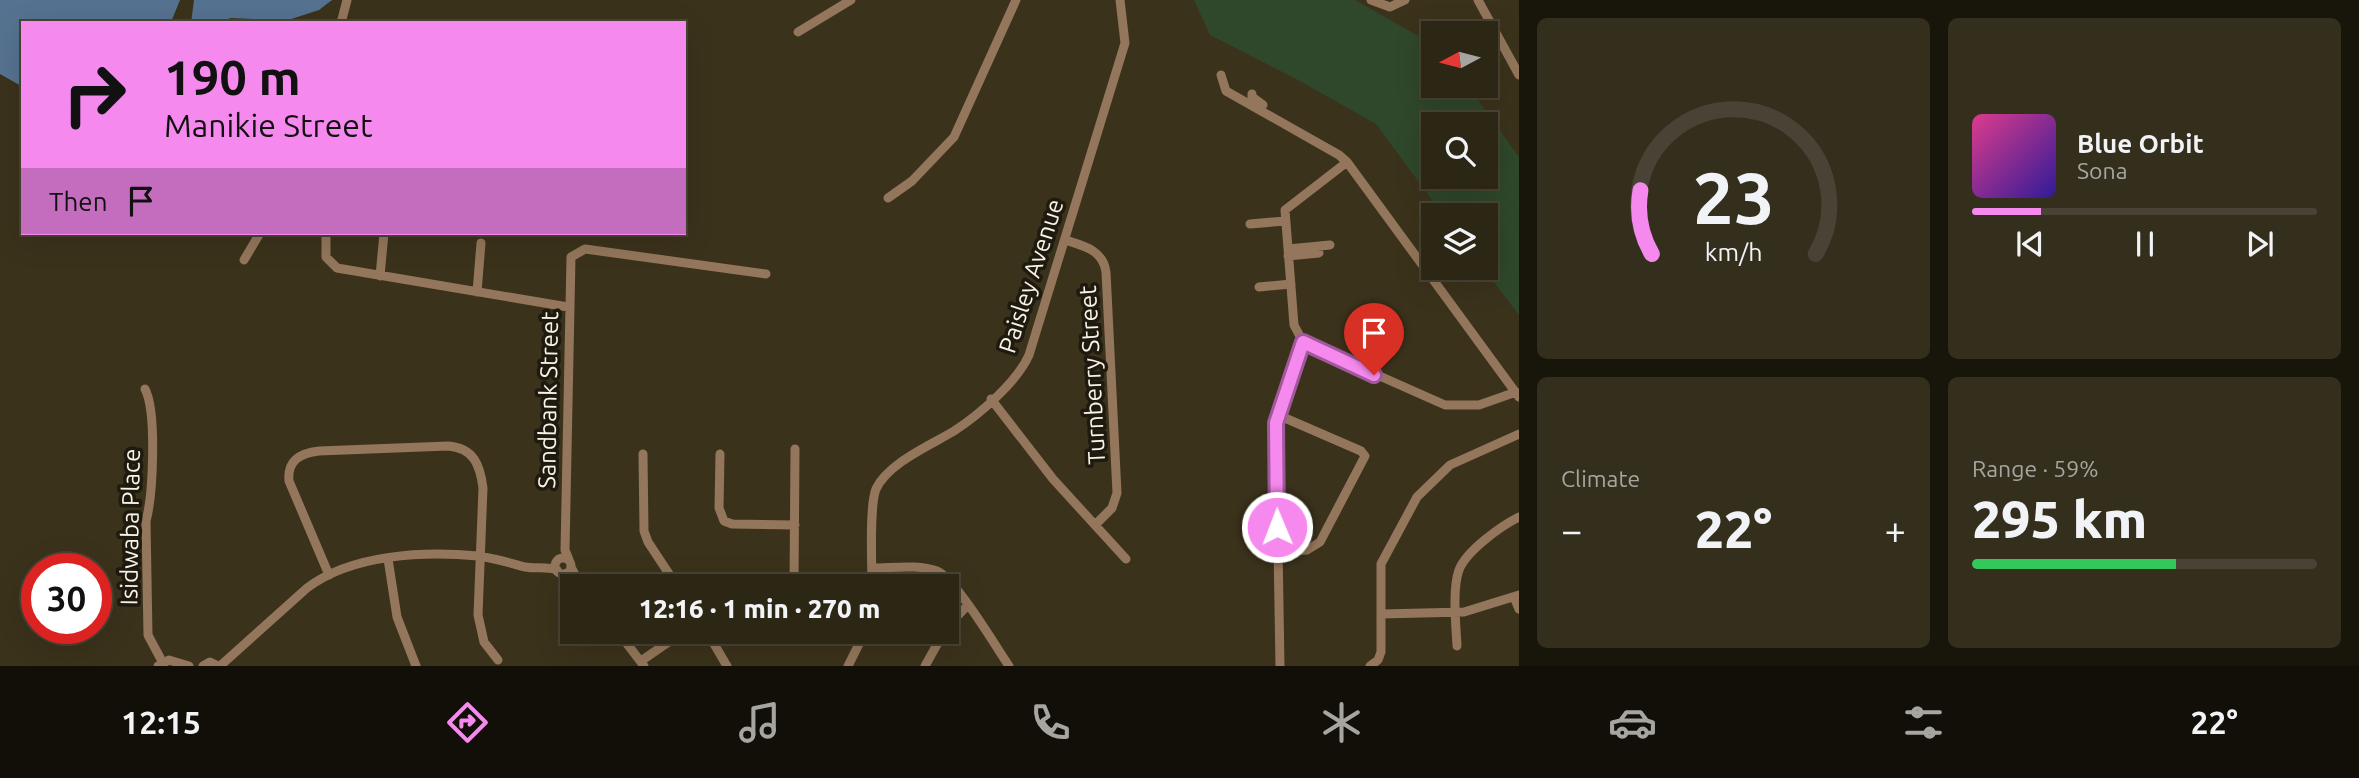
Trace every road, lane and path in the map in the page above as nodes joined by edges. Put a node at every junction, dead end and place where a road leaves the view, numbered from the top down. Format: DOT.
graph roads {
  1 [pos="347,0"];
  2 [pos="851,0"];
  3 [pos="1016,0"];
  4 [pos="1120,0"];
  5 [pos="1371,0"];
  6 [pos="1405,0"];
  7 [pos="1478,0"];
  8 [pos="342,21"];
  9 [pos="798,32"];
  10 [pos="1221,75"];
  11 [pos="1519,75"];
  12 [pos="1252,94"];
  13 [pos="1268,116"];
  14 [pos="1347,162"];
  15 [pos="888,198"];
  16 [pos="1285,221"];
  17 [pos="1250,224"];
  18 [pos="259,235"];
  19 [pos="326,235"];
  20 [pos="384,235"];
  21 [pos="1065,240"];
  22 [pos="481,243"];
  23 [pos="1330,245"];
  24 [pos="1288,253"];
  25 [pos="1319,253"];
  26 [pos="244,261"];
  27 [pos="766,274"];
  28 [pos="380,276"];
  29 [pos="1291,284"];
  30 [pos="1259,287"];
  31 [pos="477,292"];
  32 [pos="568,307"];
  33 [pos="1303,342"];
  34 [pos="145,389"];
  35 [pos="1517,394"];
  36 [pos="991,399"];
  37 [pos="1278,415"];
  38 [pos="1519,434"];
  39 [pos="795,449"];
  40 [pos="643,454"];
  41 [pos="720,454"];
  42 [pos="1519,517"];
  43 [pos="795,525"];
  44 [pos="1095,525"];
  45 [pos="1277,552"];
  46 [pos="481,556"];
  47 [pos="387,559"];
  48 [pos="1126,559"];
  49 [pos="561,566"];
  50 [pos="872,568"];
  51 [pos="569,574"];
  52 [pos="669,574"];
  53 [pos="794,574"];
  54 [pos="872,574"];
  55 [pos="329,575"];
  56 [pos="1517,596"];
  57 [pos="967,606"];
  58 [pos="1519,609"];
  59 [pos="1456,612"];
  60 [pos="959,614"];
  61 [pos="1381,614"];
  62 [pos="628,644"];
  63 [pos="668,644"];
  64 [pos="714,644"];
  65 [pos="859,644"];
  66 [pos="937,644"];
  67 [pos="1457,646"];
  68 [pos="498,660"];
  69 [pos="219,663"];
  70 [pos="643,663"];
  71 [pos="161,664"];
  72 [pos="188,666"];
  73 [pos="203,666"];
  74 [pos="416,666"];
  75 [pos="727,666"];
  76 [pos="848,666"];
  77 [pos="925,666"];
  78 [pos="1009,666"];
  79 [pos="1280,666"];
  80 [pos="1370,666"];
  1 -- 8 [label="street"];
  2 -- 9 [label="street"];
  3 -- 15 [label="street"];
  4 -- 21 [label="street, Paisley Avenue"];
  5 -- 6 [label="street"];
  7 -- 11 [label="street"];
  10 -- 13 [label="street"];
  12 -- 13 [label="street"];
  13 -- 14 [label="street"];
  14 -- 16 [label="street"];
  14 -- 35 [label="street"];
  16 -- 17 [label="street"];
  16 -- 24 [label="street"];
  18 -- 26 [label="street"];
  19 -- 28 [label="street"];
  20 -- 28 [label="street"];
  21 -- 36 [label="street, Paisley Avenue"];
  21 -- 44 [label="street, Turnberry Street"];
  22 -- 31 [label="street"];
  23 -- 24 [label="street"];
  24 -- 25 [label="street"];
  24 -- 29 [label="street"];
  27 -- 32 [label="street, Sandbank Street"];
  28 -- 31 [label="street"];
  29 -- 30 [label="street"];
  29 -- 33 [label="street"];
  31 -- 32 [label="street"];
  32 -- 49 [label="street, Sandbank Street"];
  33 -- 35 [label="street"];
  33 -- 37 [label="street"];
  34 -- 71 [label="street, Isidwaba Place"];
  36 -- 44 [label="street"];
  36 -- 50 [label="street, Paisley Avenue"];
  37 -- 45 [label="street"];
  37 -- 45 [label="street"];
  38 -- 61 [label="street"];
  39 -- 43 [label="street"];
  40 -- 52 [label="street"];
  41 -- 43 [label="street"];
  42 -- 59 [label="street"];
  43 -- 53 [label="street"];
  44 -- 48 [label="street"];
  45 -- 79 [label="street"];
  46 -- 47 [label="street"];
  46 -- 49 [label="street"];
  46 -- 55 [label="street"];
  46 -- 68 [label="street"];
  47 -- 55 [label="street"];
  47 -- 74 [label="street"];
  49 -- 51 [label="street, Sandbank Street"];
  50 -- 54 [label="street, Paisley Avenue"];
  50 -- 57 [label="street"];
  55 -- 69 [label="street"];
  56 -- 58 [label="street"];
  56 -- 59 [label="street"];
  57 -- 60 [label="street"];
  57 -- 78 [label="street"];
  59 -- 61 [label="street"];
  59 -- 67 [label="street"];
  61 -- 80 [label="street"];
  62 -- 70 [label="street"];
  63 -- 70 [label="street"];
  64 -- 75 [label="street"];
  65 -- 76 [label="street"];
  66 -- 77 [label="street"];
  69 -- 73 [label="street"];
  71 -- 72 [label="street"];
}
